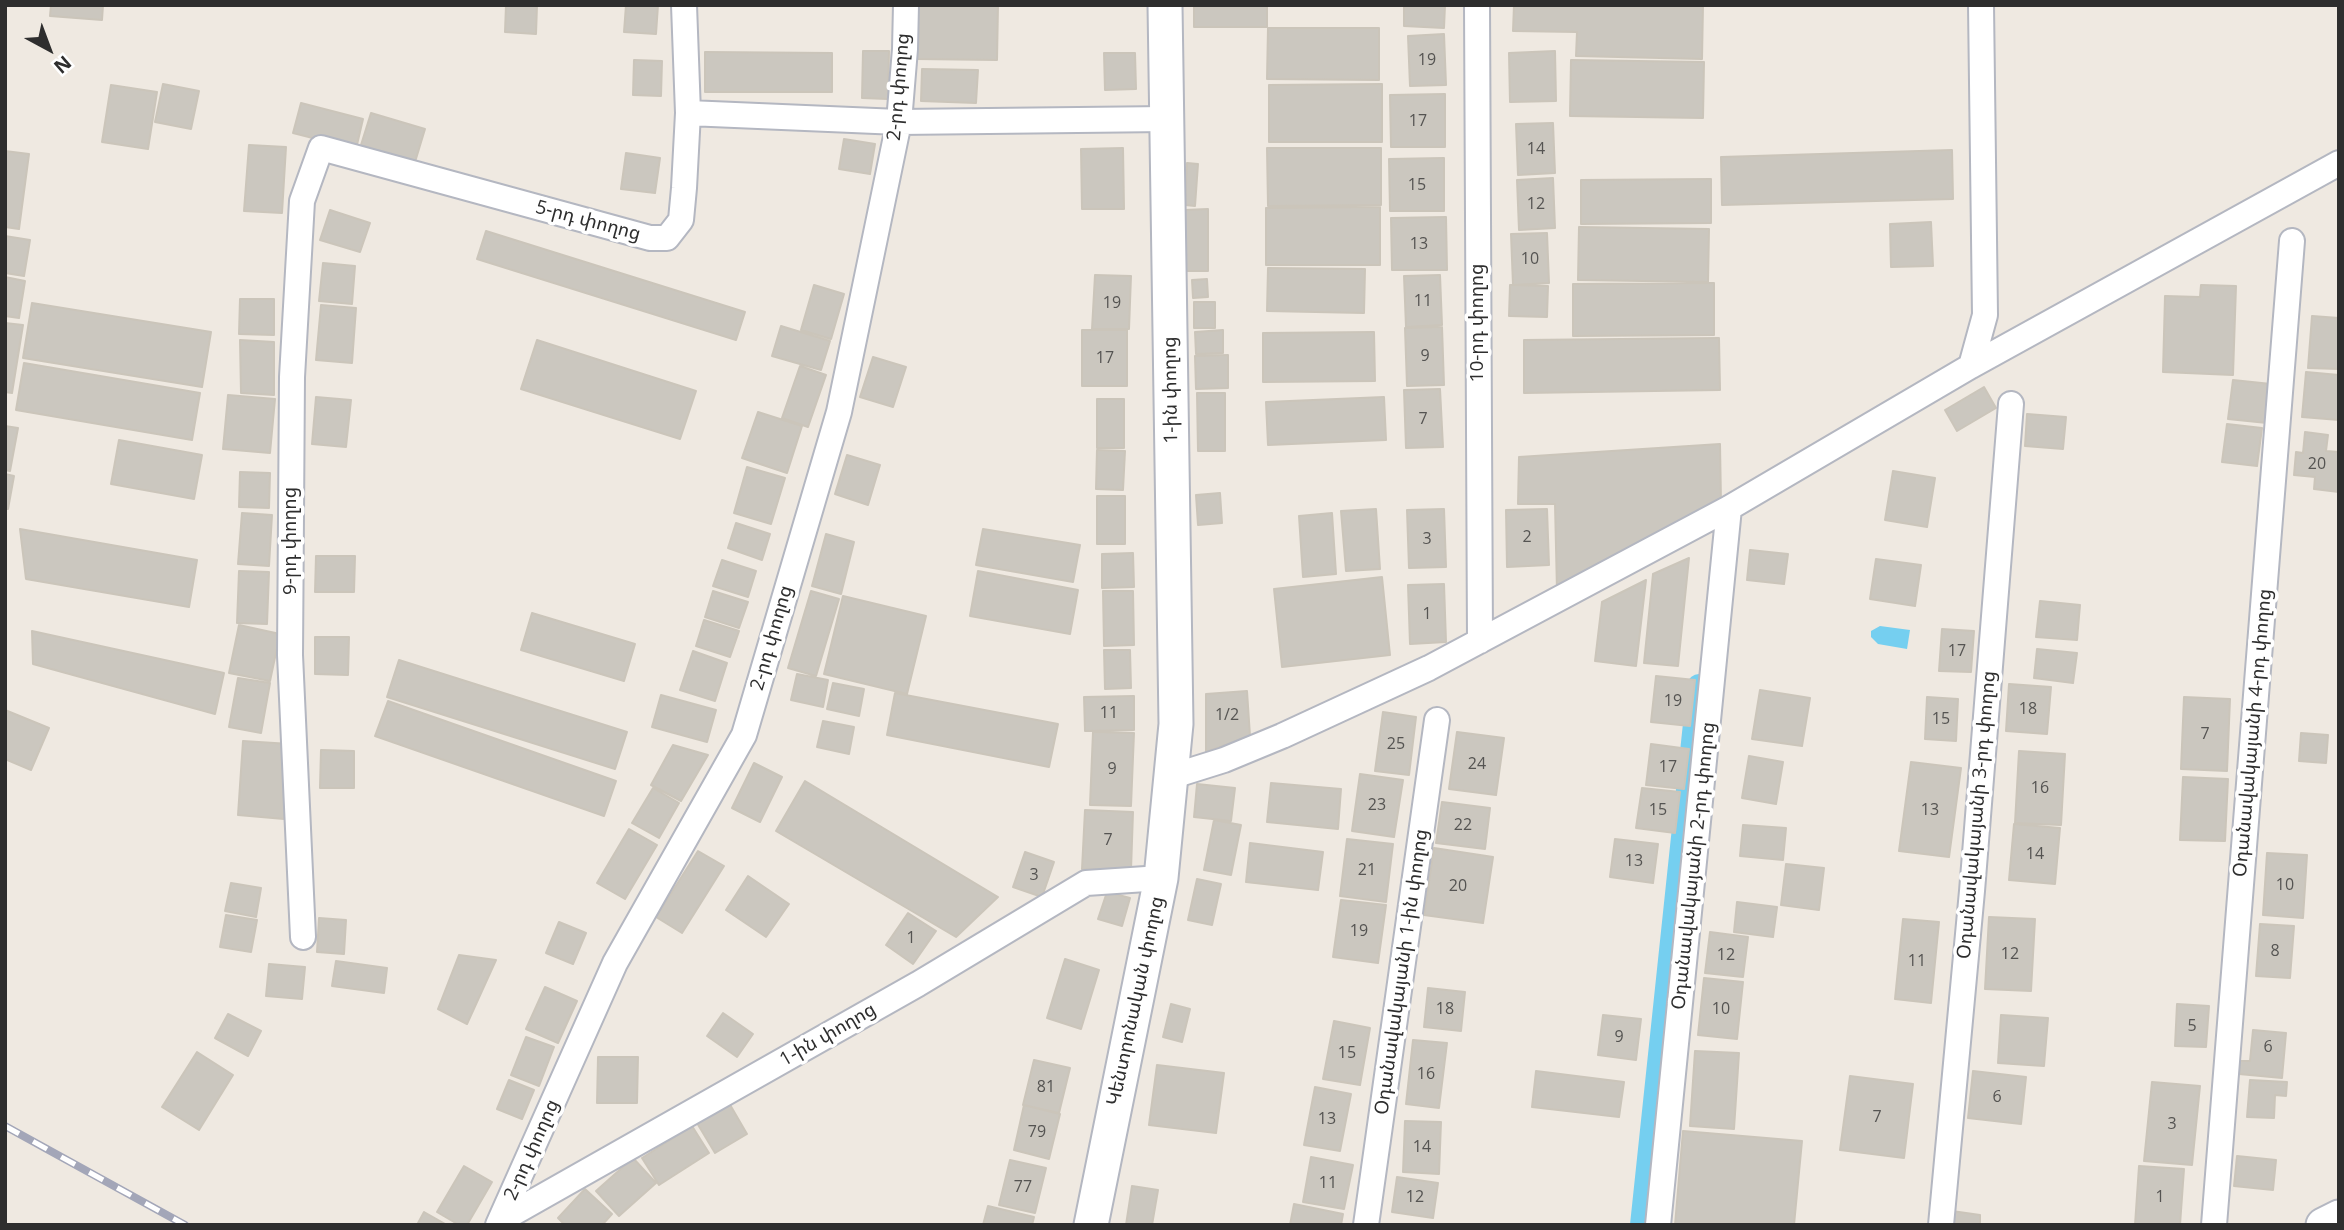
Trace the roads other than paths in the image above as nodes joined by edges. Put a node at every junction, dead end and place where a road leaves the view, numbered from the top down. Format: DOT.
graph roads {
  1 [pos="684,5"];
  2 [pos="906,5"];
  3 [pos="1165,5"];
  4 [pos="1477,5"];
  5 [pos="1981,5"];
  6 [pos="688,113"];
  7 [pos="1167,119"];
  8 [pos="899,122"];
  9 [pos="321,148"];
  10 [pos="2339,163"];
  11 [pos="2292,241"];
  12 [pos="1971,366"];
  13 [pos="2011,404"];
  14 [pos="1729,508"];
  15 [pos="1480,642"];
  16 [pos="1437,720"];
  17 [pos="1173,776"];
  18 [pos="1161,878"];
  19 [pos="303,937"];
  20 [pos="500,1222"];
  21 [pos="1091,1225"];
  22 [pos="1366,1225"];
  23 [pos="1658,1225"];
  24 [pos="1941,1225"];
  25 [pos="2214,1225"];
  1 -- 6 [label="street, 5-րդ փողոց"];
  2 -- 8 [label="street, 2-րդ փողոց"];
  3 -- 7 [label="main road, 1-ին փողոց"];
  4 -- 15 [label="street, 10-րդ փողոց"];
  5 -- 12 [label="street"];
  6 -- 8 [label="street"];
  6 -- 9 [label="street, 5-րդ փողոց"];
  7 -- 8 [label="street"];
  7 -- 17 [label="main road, 1-ին փողոց"];
  8 -- 20 [label="street, 2-րդ փողոց"];
  9 -- 19 [label="street, 9-րդ փողոց"];
  10 -- 12 [label="street"];
  11 -- 25 [label="street, Օդանավակայանի 4-րդ փողոց"];
  12 -- 14 [label="street"];
  13 -- 24 [label="street, Օդանավակայանի 3-րդ փողոց"];
  14 -- 15 [label="street"];
  14 -- 23 [label="street, Օդանավակայանի 2-րդ փողոց"];
  15 -- 17 [label="street"];
  16 -- 22 [label="street, Օդանավակայանի 1-ին փողոց"];
  17 -- 18 [label="main road, Կենտրոնական փողոց"];
  18 -- 20 [label="street, 1-ին փողոց"];
  18 -- 21 [label="main road, Կենտրոնական փողոց"];
}
